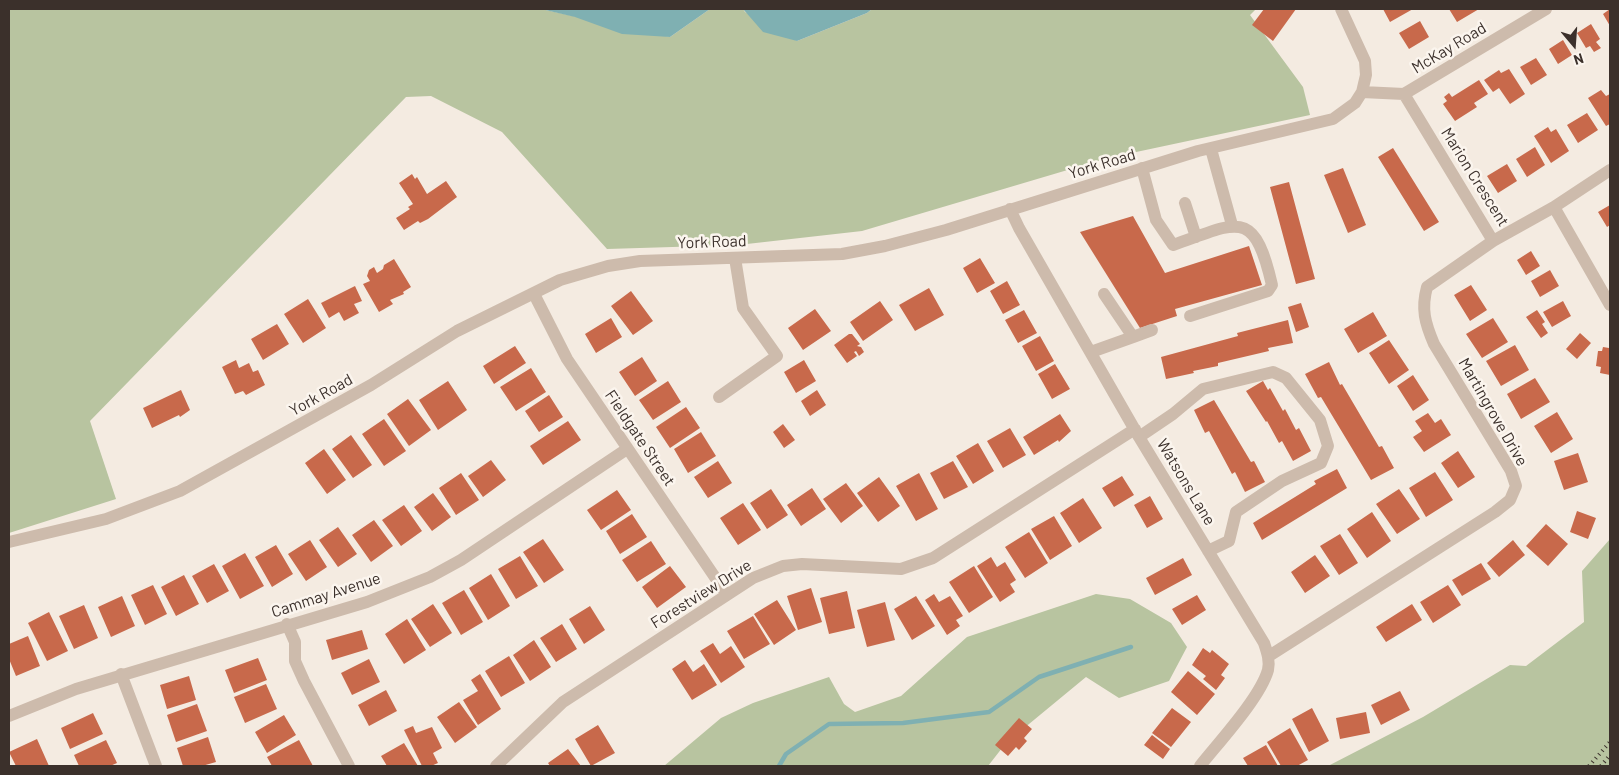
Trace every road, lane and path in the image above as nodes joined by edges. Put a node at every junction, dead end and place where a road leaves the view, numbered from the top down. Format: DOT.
graph roads {
  1 [pos="1341,9"];
  2 [pos="1546,9"];
  3 [pos="1362,92"];
  4 [pos="1404,94"];
  5 [pos="1211,149"];
  6 [pos="1142,168"];
  7 [pos="1610,170"];
  8 [pos="1185,203"];
  9 [pos="1554,207"];
  10 [pos="1010,209"];
  11 [pos="1232,225"];
  12 [pos="1196,237"];
  13 [pos="1493,241"];
  14 [pos="735,258"];
  15 [pos="534,294"];
  16 [pos="1104,294"];
  17 [pos="1610,305"];
  18 [pos="1190,316"];
  19 [pos="1152,330"];
  20 [pos="1133,337"];
  21 [pos="1091,352"];
  22 [pos="719,397"];
  23 [pos="1137,433"];
  24 [pos="627,449"];
  25 [pos="9,542"];
  26 [pos="1208,551"];
  27 [pos="727,596"];
  28 [pos="287,624"];
  29 [pos="1269,656"];
  30 [pos="121,674"];
  31 [pos="9,716"];
  32 [pos="156,766"];
  33 [pos="350,766"];
  34 [pos="496,766"];
  35 [pos="1200,766"];
  1 -- 3 [label="street"];
  2 -- 4 [label="street, McKay Road"];
  3 -- 4 [label="street, McKay Road"];
  3 -- 5 [label="street, York Road"];
  4 -- 13 [label="street, Marion Crescent"];
  5 -- 6 [label="street, York Road"];
  5 -- 11 [label="street"];
  6 -- 10 [label="street, York Road"];
  6 -- 12 [label="street"];
  7 -- 9 [label="street, Marion Crescent"];
  8 -- 12 [label="street"];
  9 -- 13 [label="street, Marion Crescent"];
  9 -- 17 [label="street"];
  10 -- 14 [label="street, York Road"];
  10 -- 21 [label="street, Watsons Lane"];
  11 -- 12 [label="street"];
  11 -- 18 [label="street"];
  13 -- 29 [label="street, Martingrove Drive"];
  14 -- 15 [label="street, York Road"];
  14 -- 22 [label="street"];
  15 -- 24 [label="street, Fieldgate Street"];
  15 -- 25 [label="street, York Road"];
  16 -- 20 [label="street"];
  19 -- 20 [label="street"];
  20 -- 21 [label="street"];
  21 -- 23 [label="street, Watsons Lane"];
  23 -- 26 [label="street, Watsons Lane"];
  23 -- 26 [label="street, Forestview Drive"];
  23 -- 27 [label="street, Forestview Drive"];
  24 -- 27 [label="street, Fieldgate Street"];
  24 -- 28 [label="street, Cammay Avenue"];
  26 -- 29 [label="street, Watsons Lane"];
  27 -- 34 [label="street, Forestview Drive"];
  28 -- 30 [label="street, Cammay Avenue"];
  28 -- 33 [label="street"];
  29 -- 35 [label="street"];
  30 -- 31 [label="street, Cammay Avenue"];
  30 -- 32 [label="street"];
}
